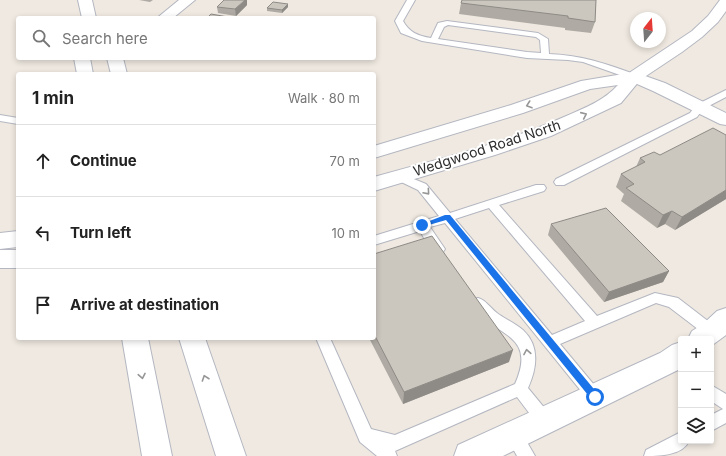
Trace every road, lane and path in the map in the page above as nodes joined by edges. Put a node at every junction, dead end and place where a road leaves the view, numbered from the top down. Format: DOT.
graph roads {
  1 [pos="85,0"];
  2 [pos="188,0"];
  3 [pos="411,0"];
  4 [pos="726,1"];
  5 [pos="89,16"];
  6 [pos="167,16"];
  7 [pos="433,41"];
  8 [pos="545,56"];
  9 [pos="82,60"];
  10 [pos="115,60"];
  11 [pos="85,72"];
  12 [pos="118,72"];
  13 [pos="634,77"];
  14 [pos="726,93"];
  15 [pos="699,107"];
  16 [pos="0,118"];
  17 [pos="726,120"];
  18 [pos="16,122"];
  19 [pos="376,151"];
  20 [pos="399,177"];
  21 [pos="560,182"];
  22 [pos="376,183"];
  23 [pos="540,188"];
  24 [pos="491,204"];
  25 [pos="448,217"];
  26 [pos="422,225"];
  27 [pos="16,239"];
  28 [pos="376,240"];
  29 [pos="0,241"];
  30 [pos="0,259"];
  31 [pos="16,259"];
  32 [pos="448,262"];
  33 [pos="471,293"];
  34 [pos="595,323"];
  35 [pos="713,330"];
  36 [pos="135,340"];
  37 [pos="193,340"];
  38 [pos="324,340"];
  39 [pos="550,342"];
  40 [pos="677,361"];
  41 [pos="520,389"];
  42 [pos="714,394"];
  43 [pos="595,397"];
  44 [pos="726,403"];
  45 [pos="726,415"];
  46 [pos="545,421"];
  47 [pos="714,421"];
  48 [pos="366,436"];
  49 [pos="678,442"];
  50 [pos="521,446"];
  51 [pos="157,456"];
  52 [pos="231,456"];
  53 [pos="389,456"];
  54 [pos="469,456"];
  55 [pos="652,456"];
  1 -- 5 [label="street"];
  2 -- 6 [label="street"];
  3 -- 7 [label="lane"];
  4 -- 13 [label="street, Wedgwood Road North"];
  7 -- 8 [label="lane"];
  7 -- 8 [label="lane"];
  8 -- 13 [label="lane"];
  9 -- 11 [label="street"];
  10 -- 12 [label="street"];
  13 -- 15 [label="street"];
  13 -- 19 [label="street, Wedgwood Road North, one-way"];
  20 -- 13 [label="street, Wedgwood Road North, one-way"];
  14 -- 15 [label="lane"];
  15 -- 17 [label="street"];
  15 -- 21 [label="lane"];
  16 -- 18 [label="lane"];
  20 -- 22 [label="street, Wedgwood Road North"];
  20 -- 25 [label="lane, one-way"];
  23 -- 24 [label="lane"];
  24 -- 25 [label="lane"];
  24 -- 34 [label="lane"];
  25 -- 26 [label="lane"];
  25 -- 39 [label="lane"];
  26 -- 28 [label="lane"];
  26 -- 32 [label="lane"];
  27 -- 29 [label="street"];
  30 -- 31 [label="street"];
  41 -- 33 [label="lane, one-way"];
  34 -- 35 [label="lane"];
  34 -- 39 [label="lane"];
  36 -- 51 [label="street, one-way"];
  52 -- 37 [label="street, one-way"];
  38 -- 48 [label="lane"];
  39 -- 43 [label="lane"];
  40 -- 43 [label="street"];
  41 -- 46 [label="lane"];
  41 -- 48 [label="lane"];
  42 -- 44 [label="lane"];
  43 -- 46 [label="street"];
  45 -- 47 [label="lane"];
  46 -- 50 [label="street"];
  48 -- 53 [label="lane"];
  49 -- 55 [label="lane"];
  50 -- 54 [label="street"];
}
